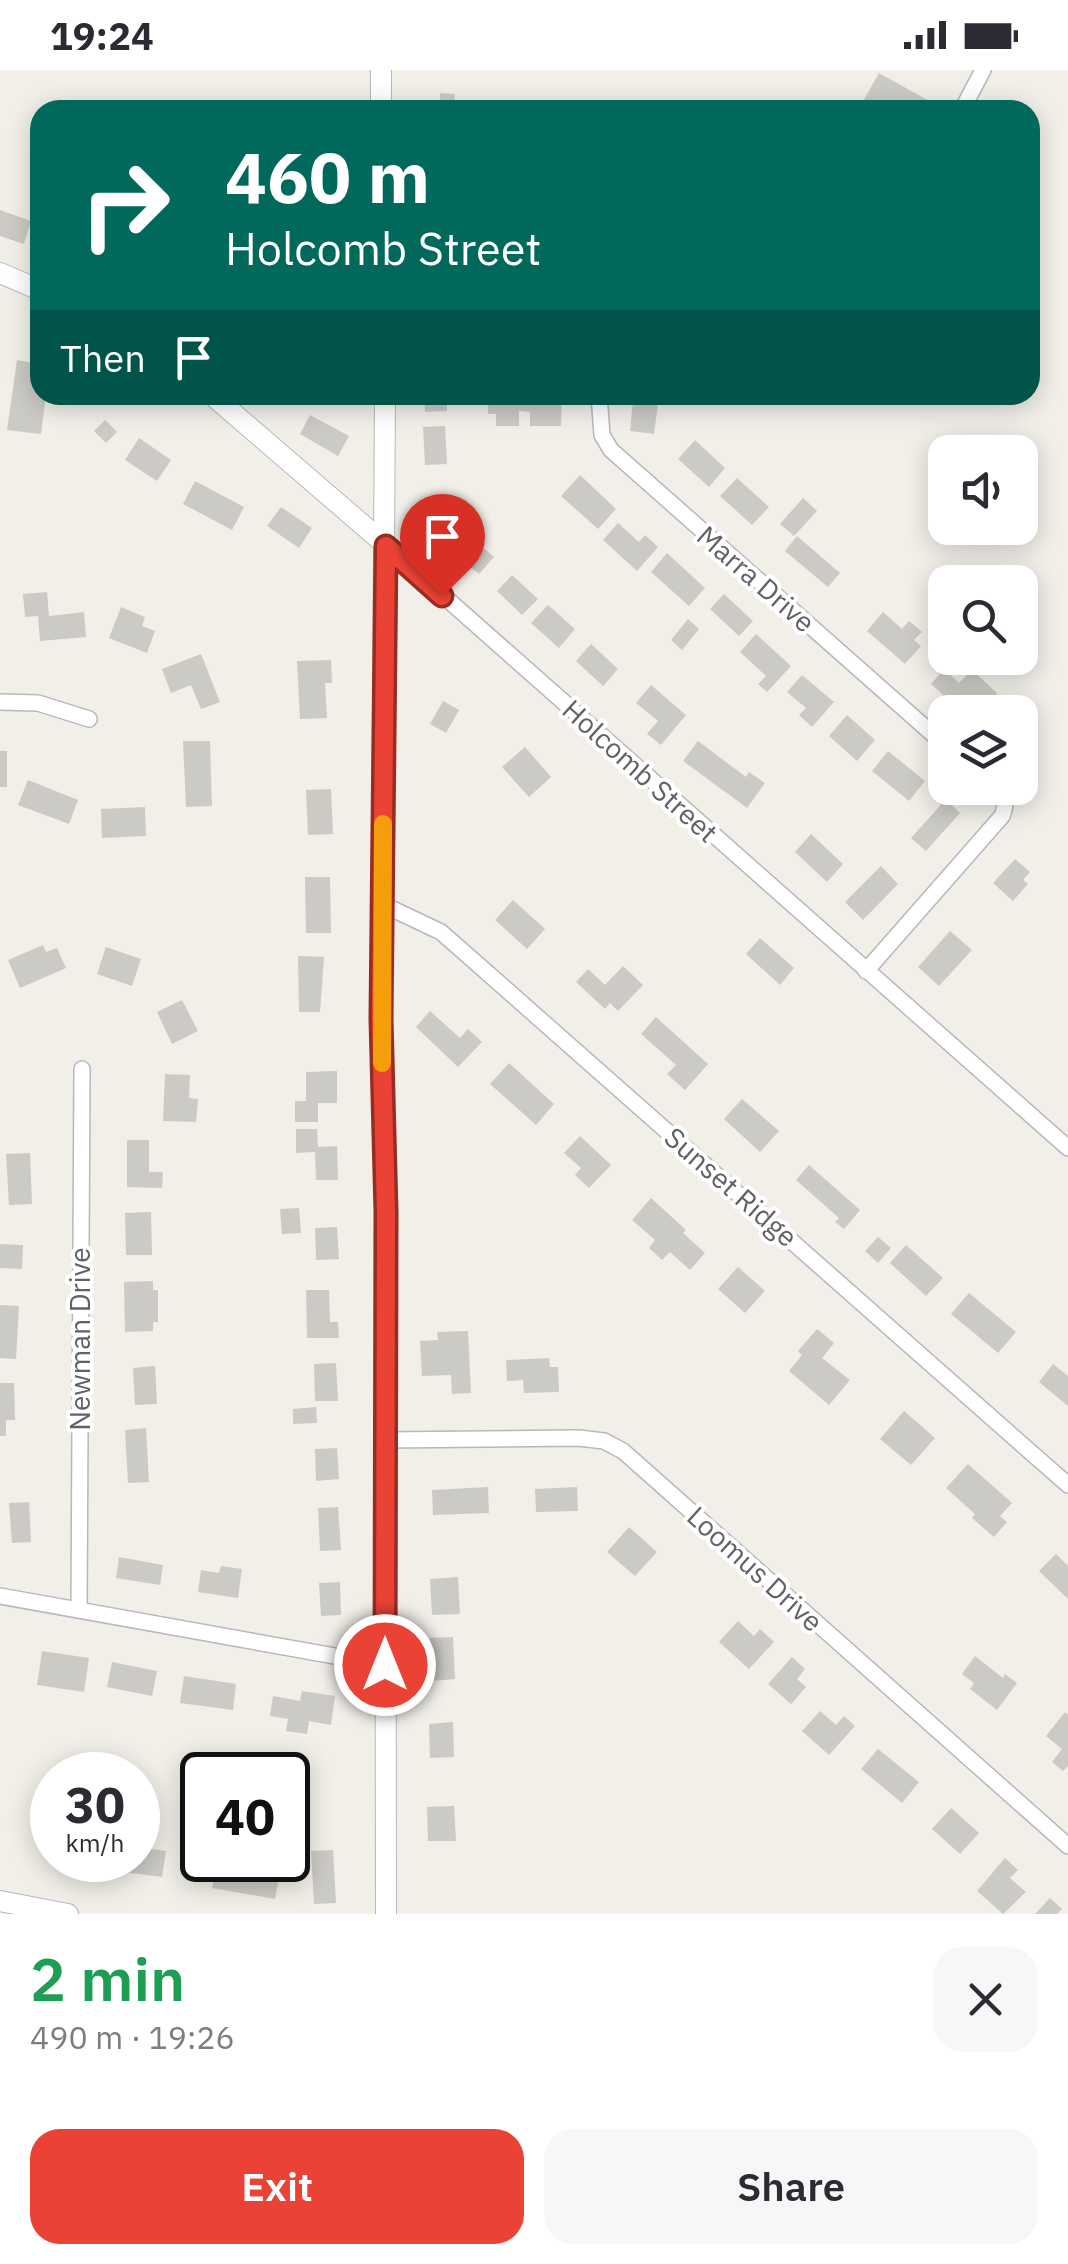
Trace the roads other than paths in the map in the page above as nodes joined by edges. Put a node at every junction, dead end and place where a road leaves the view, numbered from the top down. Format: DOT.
graph roads {
  1 [pos="380,70"];
  2 [pos="983,70"];
  3 [pos="381,100"];
  4 [pos="967,100"];
  5 [pos="0,273"];
  6 [pos="30,286"];
  7 [pos="224,405"];
  8 [pos="385,405"];
  9 [pos="600,405"];
  10 [pos="386,546"];
  11 [pos="0,702"];
  12 [pos="89,719"];
  13 [pos="928,730"];
  14 [pos="1006,805"];
  15 [pos="384,905"];
  16 [pos="866,970"];
  17 [pos="82,1069"];
  18 [pos="1068,1148"];
  19 [pos="385,1440"];
  20 [pos="1068,1485"];
  21 [pos="0,1596"];
  22 [pos="79,1610"];
  23 [pos="385,1665"];
  24 [pos="1068,1846"];
  25 [pos="0,1902"];
  26 [pos="68,1914"];
  27 [pos="386,1914"];
  1 -- 3 [label="street"];
  2 -- 4 [label="street"];
  5 -- 6 [label="street"];
  7 -- 10 [label="street, Holcomb Street"];
  8 -- 10 [label="street"];
  9 -- 13 [label="street, Marra Drive"];
  10 -- 15 [label="street"];
  10 -- 16 [label="street, Holcomb Street"];
  11 -- 12 [label="street"];
  14 -- 16 [label="street"];
  15 -- 19 [label="street"];
  15 -- 20 [label="street, Sunset Ridge"];
  16 -- 18 [label="street, Holcomb Street"];
  17 -- 22 [label="street, Newman Drive"];
  19 -- 23 [label="street"];
  19 -- 24 [label="street, Loomus Drive"];
  21 -- 22 [label="street"];
  22 -- 23 [label="street"];
  23 -- 27 [label="street"];
  25 -- 26 [label="street"];
}
